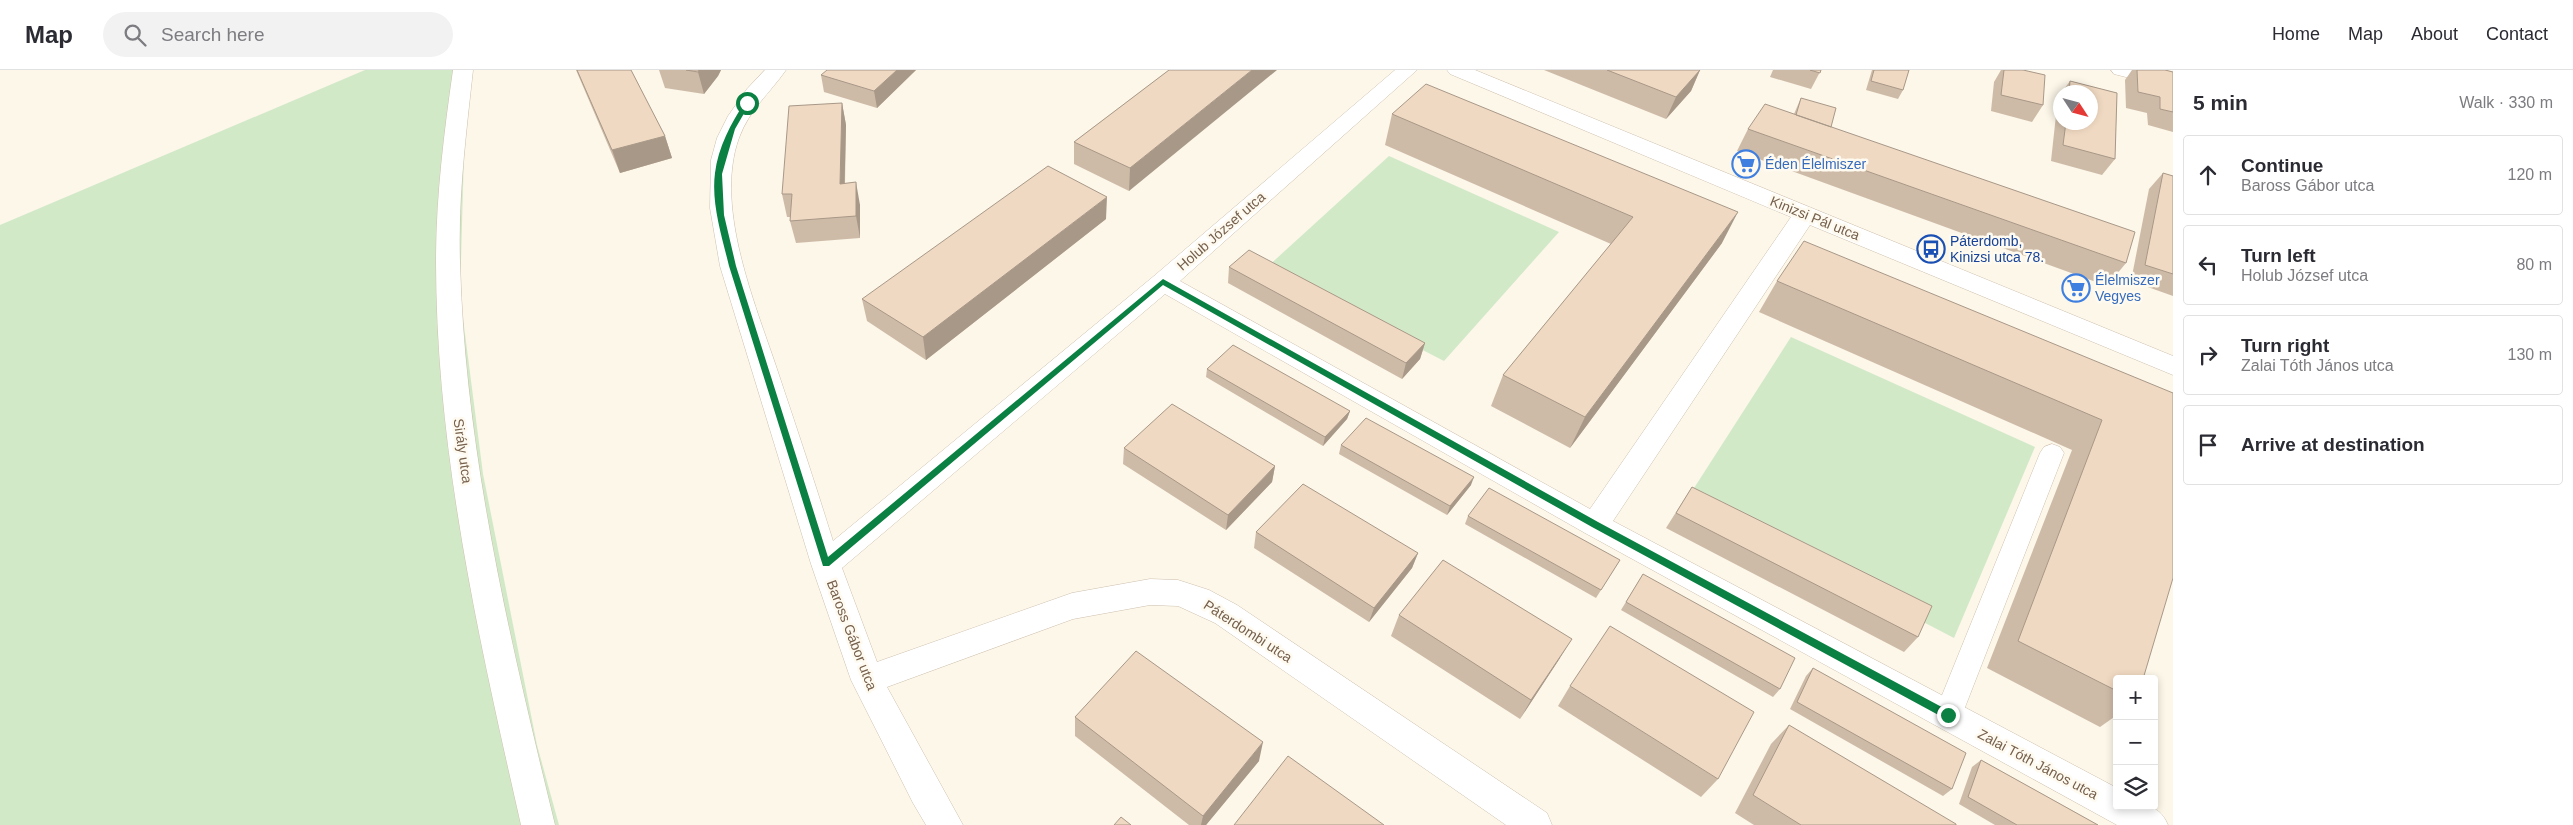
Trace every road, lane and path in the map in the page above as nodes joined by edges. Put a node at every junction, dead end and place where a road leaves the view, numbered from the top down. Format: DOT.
graph roads {
  1 [pos="463,70"];
  2 [pos="776,70"];
  3 [pos="1407,70"];
  4 [pos="1457,70"];
  5 [pos="2121,70"];
  6 [pos="2173,83"];
  7 [pos="1805,214"];
  8 [pos="1163,282"];
  9 [pos="2173,366"];
  10 [pos="2052,453"];
  11 [pos="1595,524"];
  12 [pos="826,564"];
  13 [pos="867,680"];
  14 [pos="1948,715"];
  15 [pos="538,825"];
  16 [pos="946,825"];
  17 [pos="1534,825"];
  18 [pos="2151,825"];
  1 -- 15 [label="street, Sirály utca"];
  2 -- 12 [label="street, Baross Gábor utca"];
  3 -- 8 [label="street, Holub József utca"];
  4 -- 7 [label="street, Kinizsi Pál utca"];
  5 -- 6 [label="street"];
  7 -- 9 [label="street, Kinizsi Pál utca"];
  7 -- 11 [label="street"];
  8 -- 11 [label="street, Zalai Tóth János utca"];
  8 -- 12 [label="street, Holub József utca"];
  10 -- 14 [label="lane"];
  11 -- 14 [label="street, Zalai Tóth János utca"];
  12 -- 13 [label="street, Baross Gábor utca"];
  13 -- 16 [label="street, Baross Gábor utca"];
  13 -- 17 [label="street, Páterdombi utca"];
  14 -- 18 [label="street, Zalai Tóth János utca"];
}
